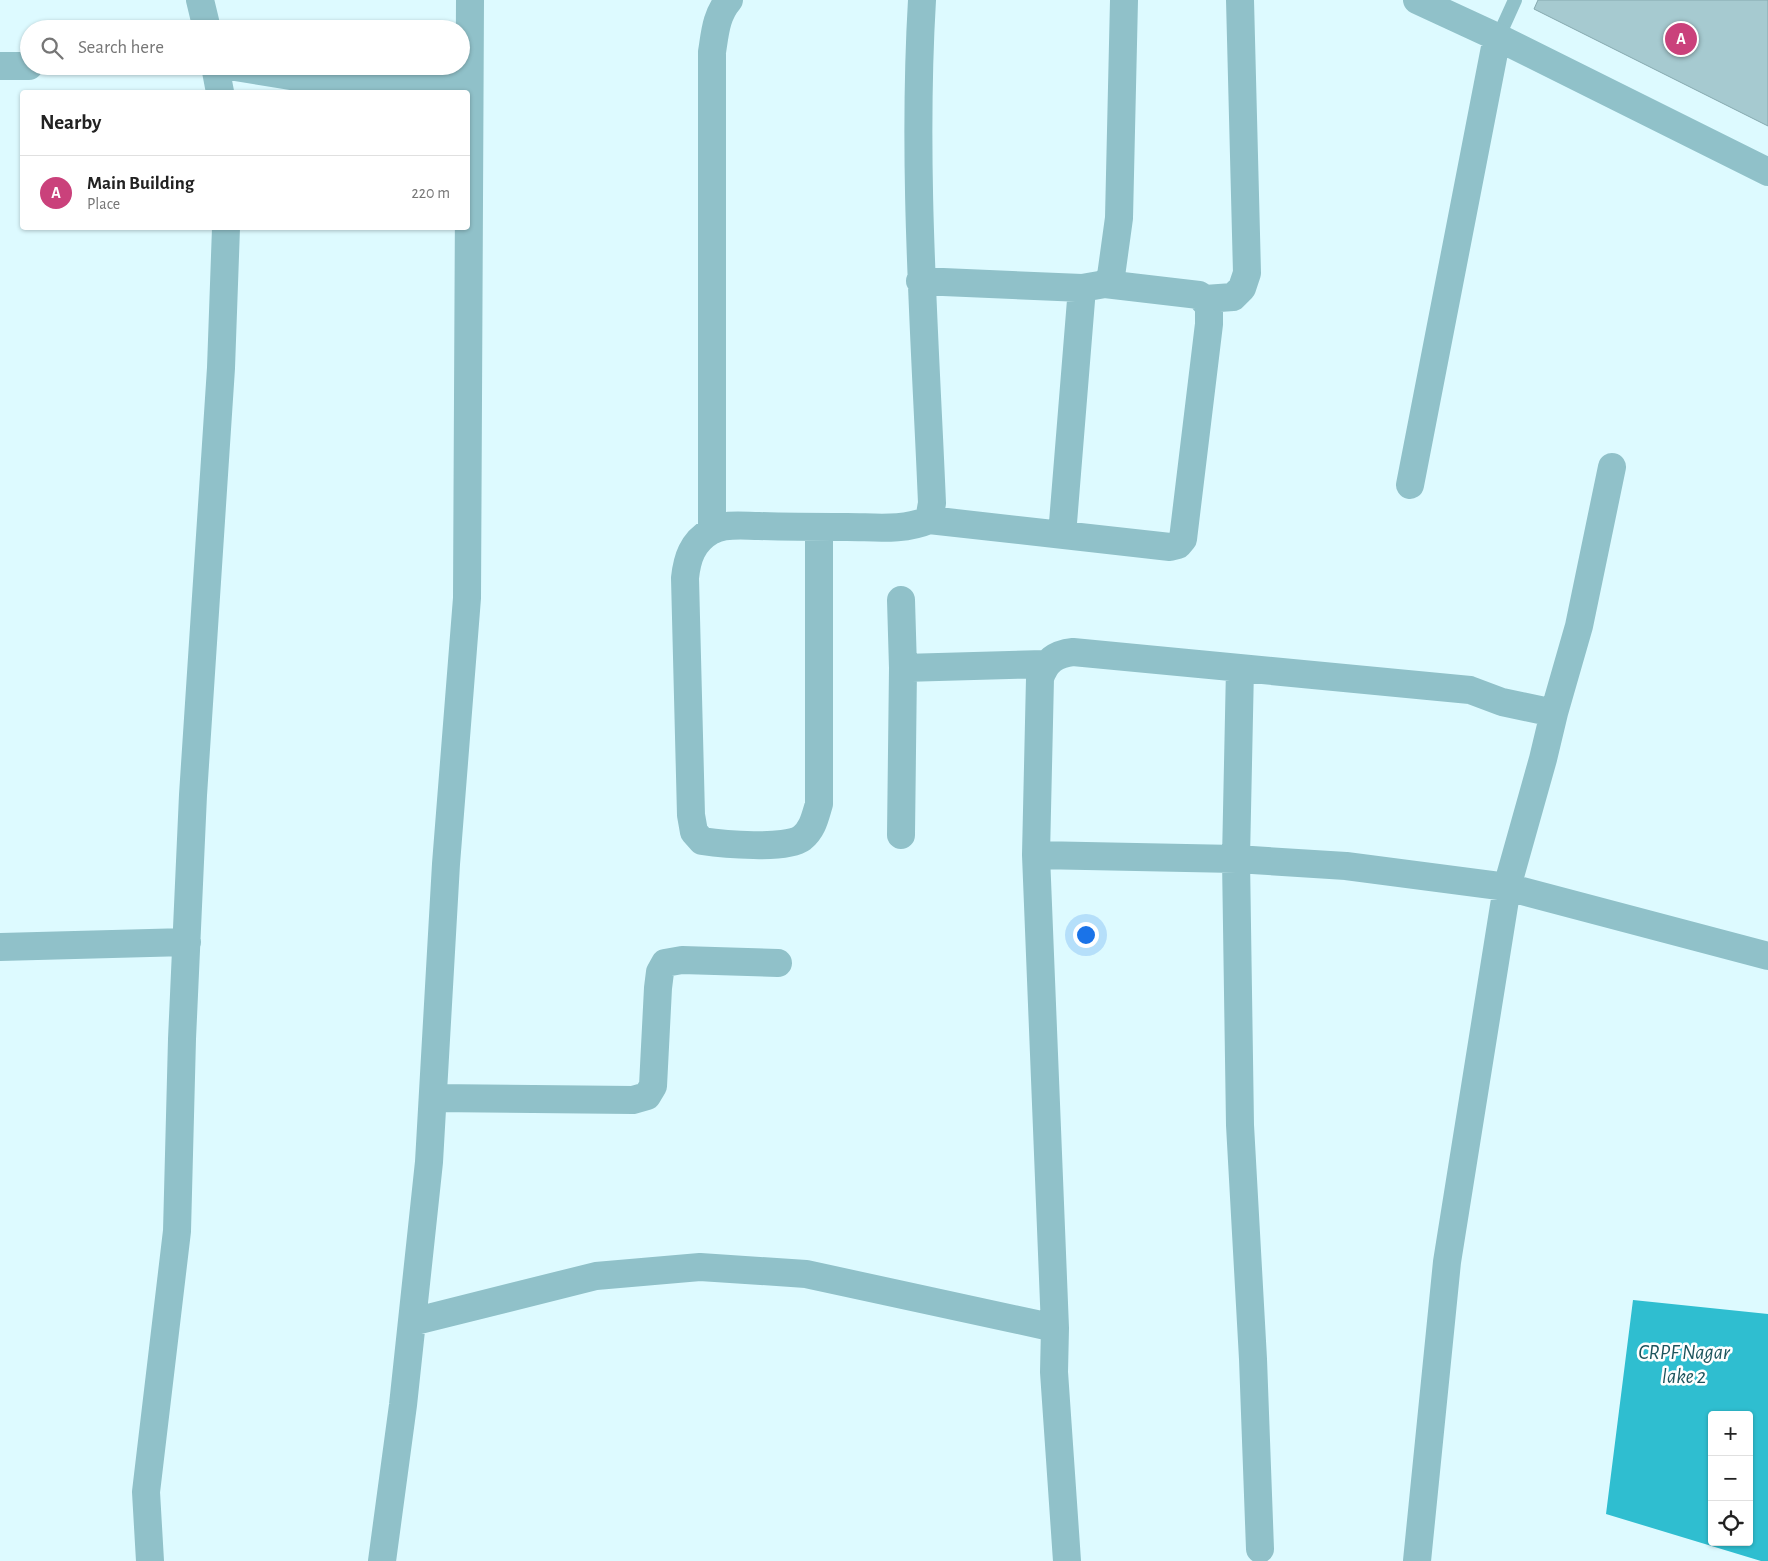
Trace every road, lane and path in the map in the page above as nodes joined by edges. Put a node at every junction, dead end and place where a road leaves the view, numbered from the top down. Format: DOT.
graph roads {
  1 [pos="200,0"];
  2 [pos="470,0"];
  3 [pos="729,0"];
  4 [pos="922,0"];
  5 [pos="1124,0"];
  6 [pos="1240,0"];
  7 [pos="1417,0"];
  8 [pos="1515,0"];
  9 [pos="205,20"];
  10 [pos="470,20"];
  11 [pos="1499,34"];
  12 [pos="0,66"];
  13 [pos="20,66"];
  14 [pos="217,75"];
  15 [pos="284,75"];
  16 [pos="469,75"];
  17 [pos="469,88"];
  18 [pos="220,90"];
  19 [pos="1768,172"];
  20 [pos="226,230"];
  21 [pos="468,230"];
  22 [pos="920,280"];
  23 [pos="1093,286"];
  24 [pos="1205,299"];
  25 [pos="1612,467"];
  26 [pos="1410,485"];
  27 [pos="930,520"];
  28 [pos="819,527"];
  29 [pos="712,530"];
  30 [pos="1062,535"];
  31 [pos="901,600"];
  32 [pos="1044,664"];
  33 [pos="903,668"];
  34 [pos="1240,668"];
  35 [pos="1554,713"];
  36 [pos="901,835"];
  37 [pos="1036,855"];
  38 [pos="1236,859"];
  39 [pos="1507,887"];
  40 [pos="187,942"];
  41 [pos="0,946"];
  42 [pos="1768,956"];
  43 [pos="778,963"];
  44 [pos="433,1098"];
  45 [pos="412,1322"];
  46 [pos="1055,1328"];
  47 [pos="1260,1549"];
  48 [pos="150,1561"];
  49 [pos="382,1561"];
  50 [pos="1067,1561"];
  51 [pos="1417,1561"];
  1 -- 9 [label="street"];
  2 -- 10 [label="street"];
  3 -- 29 [label="street"];
  4 -- 22 [label="street"];
  5 -- 23 [label="street"];
  6 -- 24 [label="street"];
  7 -- 11 [label="street"];
  8 -- 11 [label="lane"];
  11 -- 19 [label="street"];
  11 -- 26 [label="street"];
  12 -- 13 [label="street"];
  14 -- 18 [label="street"];
  15 -- 17 [label="street"];
  16 -- 17 [label="street"];
  20 -- 40 [label="street"];
  21 -- 44 [label="street"];
  22 -- 23 [label="street"];
  22 -- 27 [label="street"];
  23 -- 24 [label="street"];
  23 -- 30 [label="street"];
  24 -- 30 [label="street"];
  25 -- 35 [label="street"];
  27 -- 28 [label="street"];
  27 -- 30 [label="street"];
  28 -- 29 [label="street"];
  28 -- 29 [label="street"];
  31 -- 33 [label="street"];
  32 -- 33 [label="street"];
  32 -- 34 [label="street"];
  32 -- 37 [label="street"];
  33 -- 36 [label="street"];
  34 -- 35 [label="street"];
  34 -- 38 [label="street"];
  35 -- 39 [label="street"];
  37 -- 38 [label="street"];
  37 -- 46 [label="street"];
  38 -- 39 [label="street"];
  38 -- 47 [label="street"];
  39 -- 42 [label="street"];
  39 -- 51 [label="street"];
  40 -- 41 [label="street"];
  40 -- 48 [label="street"];
  43 -- 44 [label="street"];
  44 -- 45 [label="street"];
  45 -- 46 [label="street"];
  45 -- 49 [label="street"];
  46 -- 50 [label="street"];
}
